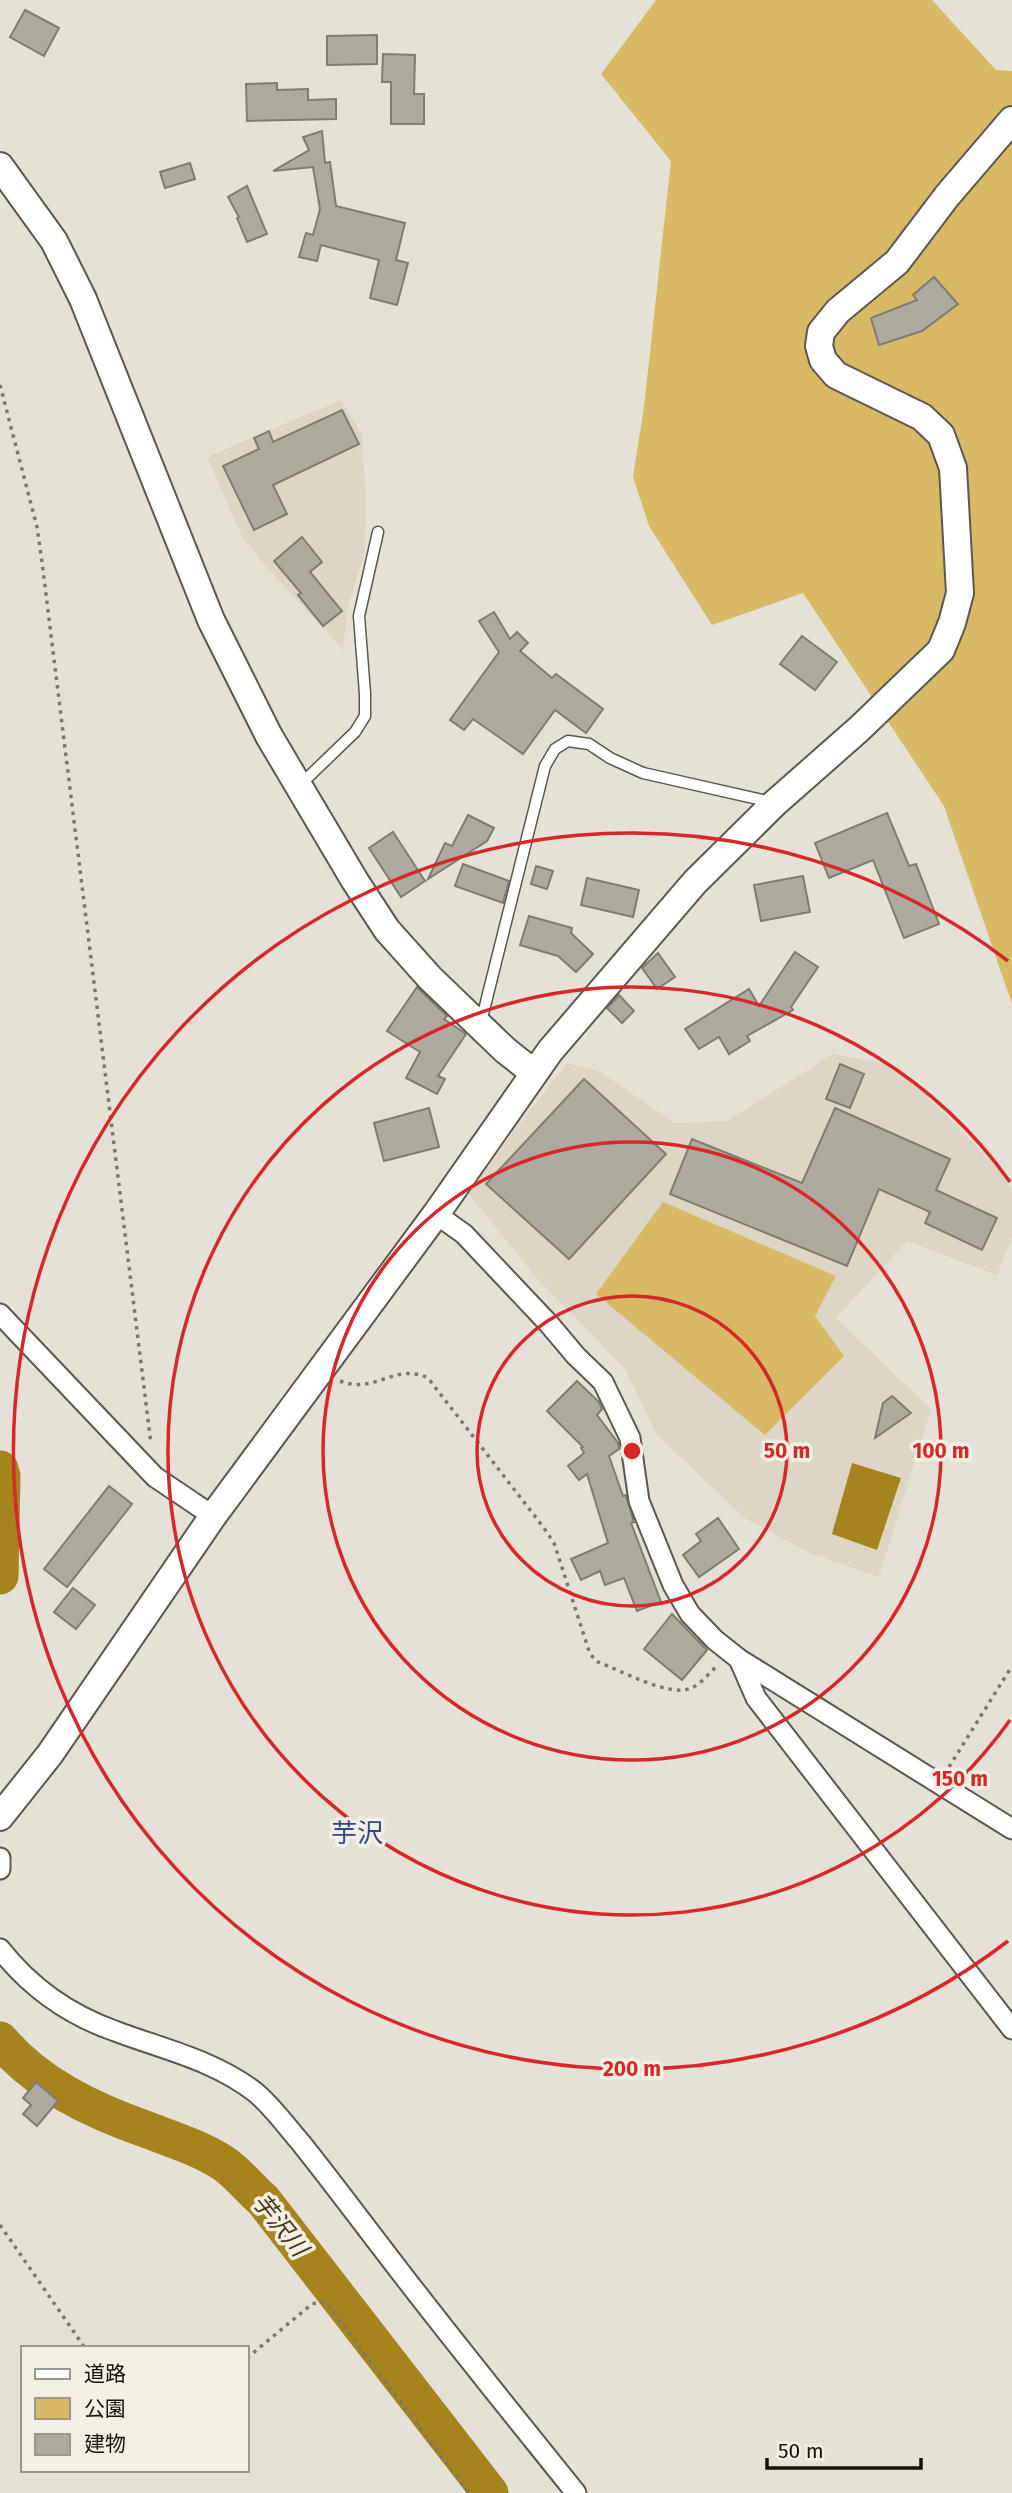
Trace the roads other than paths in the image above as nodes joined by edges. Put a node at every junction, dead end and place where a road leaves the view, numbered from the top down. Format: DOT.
graph roads {
  1 [pos="1012,120"];
  2 [pos="0,166"];
  3 [pos="378,532"];
  4 [pos="299,786"];
  5 [pos="775,803"];
  6 [pos="480,1026"];
  7 [pos="534,1073"];
  8 [pos="436,1214"];
  9 [pos="0,1314"];
  10 [pos="213,1516"];
  11 [pos="739,1659"];
  12 [pos="0,1817"];
  13 [pos="1012,1829"];
  14 [pos="0,1858"];
  15 [pos="0,1870"];
  16 [pos="0,1949"];
  17 [pos="1012,2029"];
  18 [pos="576,2493"];
  1 -- 5 [label="street"];
  2 -- 4 [label="street"];
  3 -- 4 [label="lane"];
  4 -- 6 [label="street"];
  5 -- 6 [label="lane"];
  5 -- 7 [label="street"];
  6 -- 7 [label="street"];
  7 -- 8 [label="street"];
  8 -- 10 [label="street"];
  8 -- 11 [label="street"];
  9 -- 10 [label="street"];
  10 -- 12 [label="street"];
  11 -- 13 [label="street"];
  11 -- 17 [label="street"];
  14 -- 15 [label="street"];
  16 -- 18 [label="street"];
}
